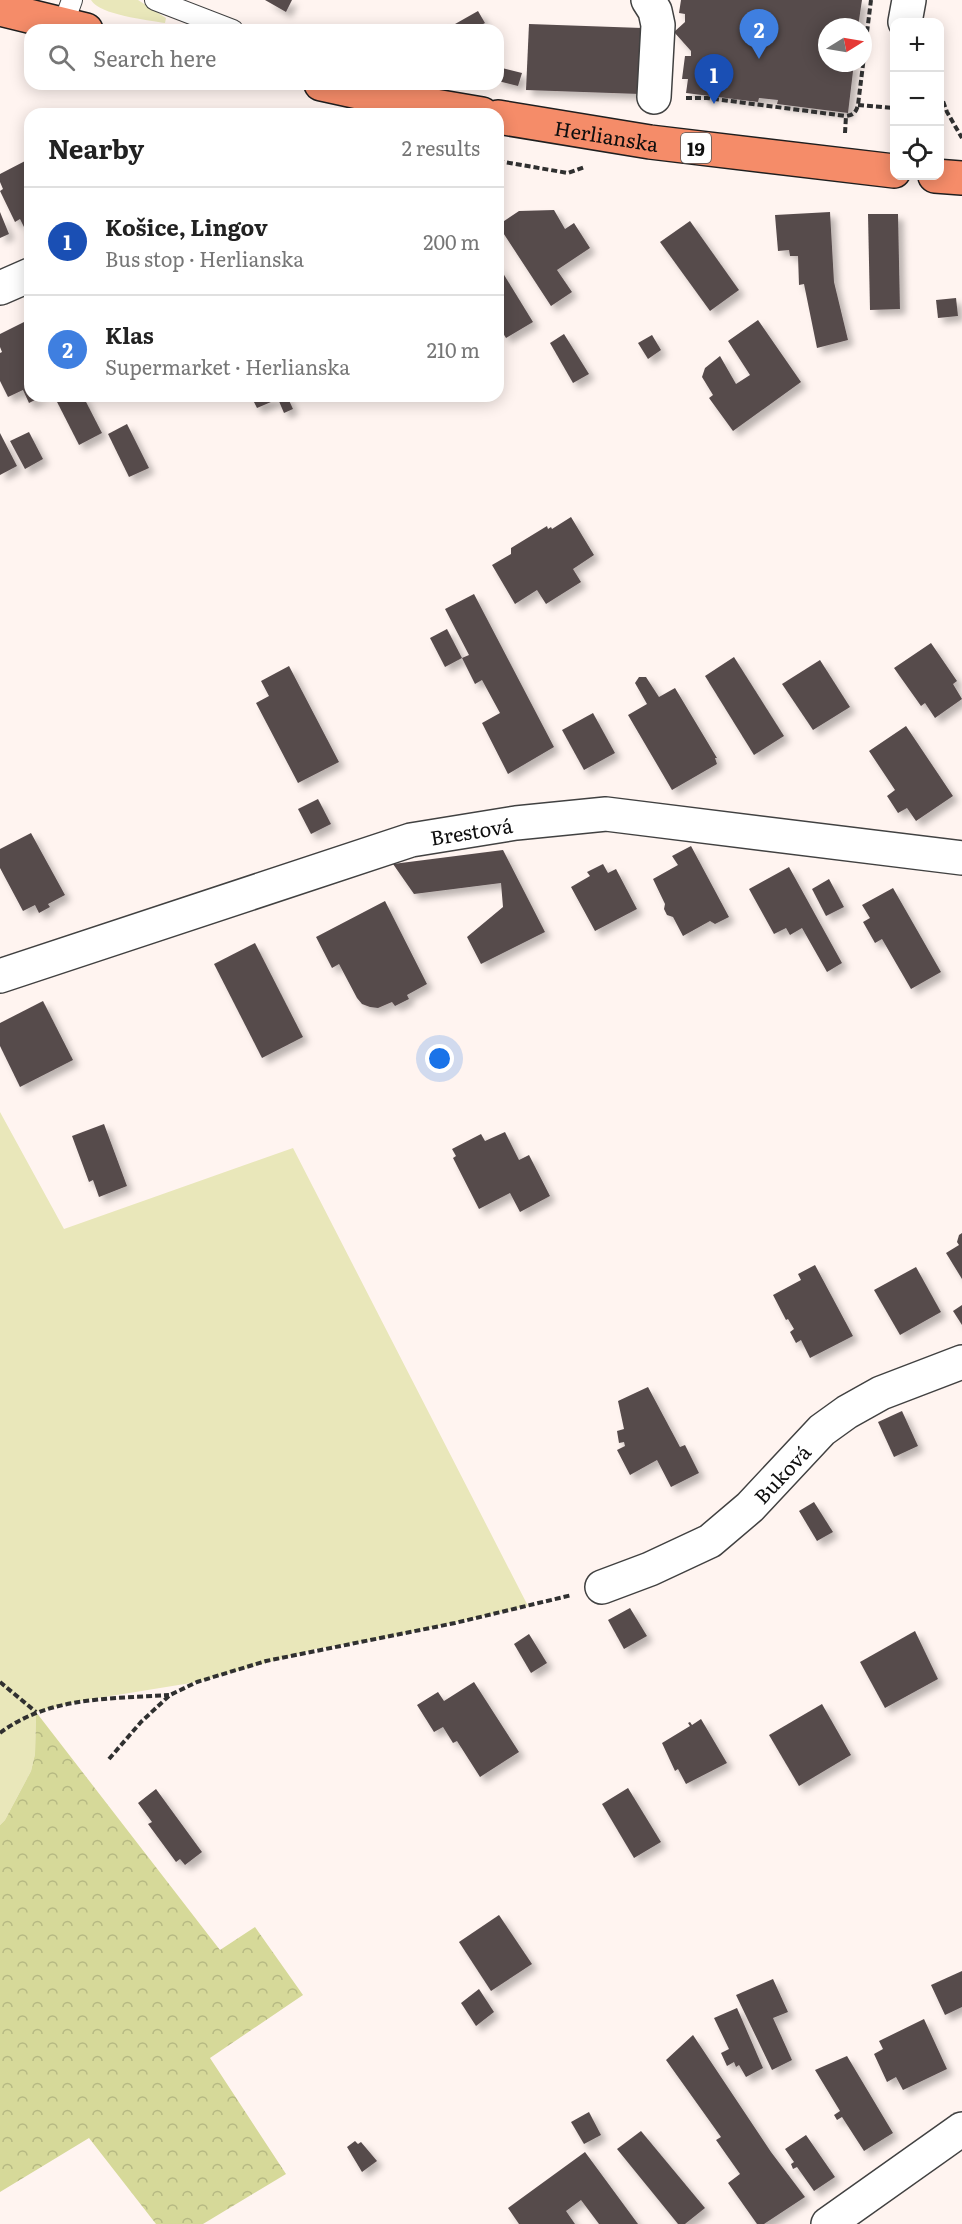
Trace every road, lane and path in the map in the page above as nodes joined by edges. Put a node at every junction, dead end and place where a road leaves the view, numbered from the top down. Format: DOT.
graph roads {
  1 [pos="155,0"];
  2 [pos="648,0"];
  3 [pos="871,0"];
  4 [pos="909,0"];
  5 [pos="0,9"];
  6 [pos="74,18"];
  7 [pos="869,18"];
  8 [pos="906,18"];
  9 [pos="217,24"];
  10 [pos="335,90"];
  11 [pos="654,97"];
  12 [pos="371,105"];
  13 [pos="858,105"];
  14 [pos="944,105"];
  15 [pos="408,108"];
  16 [pos="890,108"];
  17 [pos="947,112"];
  18 [pos="846,117"];
  19 [pos="504,118"];
  20 [pos="962,138"];
  21 [pos="890,171"];
  22 [pos="944,177"];
  23 [pos="962,178"];
  24 [pos="24,278"];
  25 [pos="0,288"];
  26 [pos="962,858"];
  27 [pos="0,976"];
  28 [pos="962,1362"];
  29 [pos="602,1587"];
  30 [pos="0,1682"];
  31 [pos="170,1695"];
  32 [pos="36,1712"];
  33 [pos="0,1733"];
  34 [pos="109,1759"];
  35 [pos="962,2129"];
  36 [pos="828,2224"];
  1 -- 9 [label="lane"];
  2 -- 11 [label="street"];
  3 -- 7 [label="path"];
  4 -- 8 [label="street"];
  5 -- 6 [label="main road"];
  10 -- 12 [label="main road"];
  11 -- 18 [label="path"];
  12 -- 15 [label="main road"];
  13 -- 16 [label="path"];
  14 -- 17 [label="path"];
  17 -- 20 [label="path"];
  19 -- 21 [label="main road, Herlianska / 19"];
  22 -- 23 [label="main road"];
  24 -- 25 [label="street"];
  26 -- 27 [label="street, Brestová"];
  28 -- 29 [label="street, Buková"];
  29 -- 31 [label="path"];
  30 -- 32 [label="path"];
  31 -- 32 [label="path"];
  31 -- 34 [label="path"];
  32 -- 33 [label="path"];
  35 -- 36 [label="street"];
}
